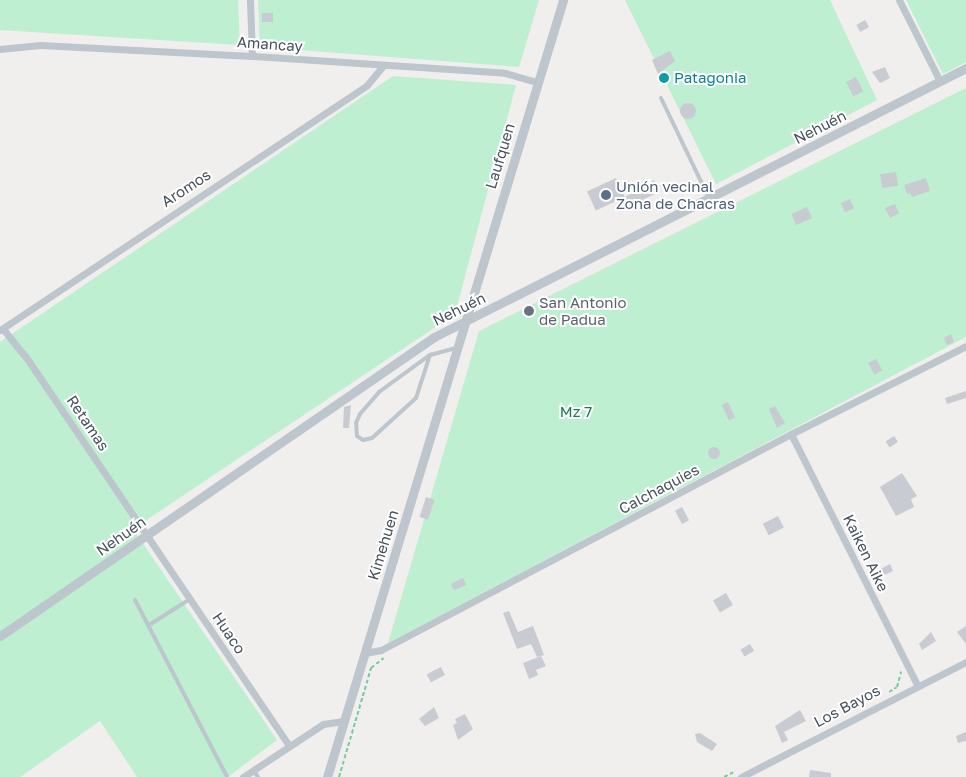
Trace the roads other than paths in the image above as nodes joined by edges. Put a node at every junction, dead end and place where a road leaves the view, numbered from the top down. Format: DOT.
graph roads {
  1 [pos="250,0"];
  2 [pos="563,0"];
  3 [pos="899,0"];
  4 [pos="0,49"];
  5 [pos="252,56"];
  6 [pos="383,66"];
  7 [pos="966,68"];
  8 [pos="940,81"];
  9 [pos="537,82"];
  10 [pos="661,98"];
  11 [pos="710,199"];
  12 [pos="466,320"];
  13 [pos="1,329"];
  14 [pos="966,346"];
  15 [pos="457,348"];
  16 [pos="430,355"];
  17 [pos="791,434"];
  18 [pos="148,535"];
  19 [pos="190,599"];
  20 [pos="135,600"];
  21 [pos="149,625"];
  22 [pos="0,636"];
  23 [pos="365,653"];
  24 [pos="966,662"];
  25 [pos="917,685"];
  26 [pos="344,722"];
  27 [pos="289,745"];
  28 [pos="253,770"];
  29 [pos="227,777"];
  30 [pos="243,777"];
  31 [pos="258,777"];
  32 [pos="327,777"];
  33 [pos="741,777"];
  1 -- 5 [label="street"];
  2 -- 9 [label="street, Laufquen"];
  3 -- 8 [label="street"];
  4 -- 5 [label="street, Amancay"];
  5 -- 6 [label="street, Amancay"];
  6 -- 9 [label="street, Amancay"];
  6 -- 13 [label="street, Aromos"];
  7 -- 8 [label="street, Nehuén"];
  8 -- 11 [label="street, Nehuén"];
  9 -- 12 [label="street, Laufquen"];
  10 -- 11 [label="lane"];
  11 -- 12 [label="street, Nehuén"];
  12 -- 15 [label="street, Kimehuen"];
  12 -- 18 [label="street, Nehuén"];
  13 -- 18 [label="street, Retamas"];
  14 -- 17 [label="street, Calchaquies"];
  15 -- 16 [label="lane"];
  15 -- 23 [label="street, Kimehuen"];
  16 -- 16 [label="lane"];
  17 -- 23 [label="street, Calchaquies"];
  17 -- 25 [label="street, Kaiken Aike"];
  18 -- 19 [label="street, Huaco"];
  18 -- 22 [label="street, Nehuén"];
  19 -- 21 [label="lane"];
  19 -- 27 [label="street, Huaco"];
  20 -- 21 [label="lane"];
  21 -- 29 [label="lane"];
  23 -- 26 [label="street, Kimehuen"];
  24 -- 25 [label="street, Los Bayos"];
  25 -- 33 [label="street, Los Bayos"];
  26 -- 27 [label="street"];
  26 -- 32 [label="street, Kimehuen"];
  27 -- 28 [label="street"];
  28 -- 30 [label="street"];
  28 -- 31 [label="lane"];
}
